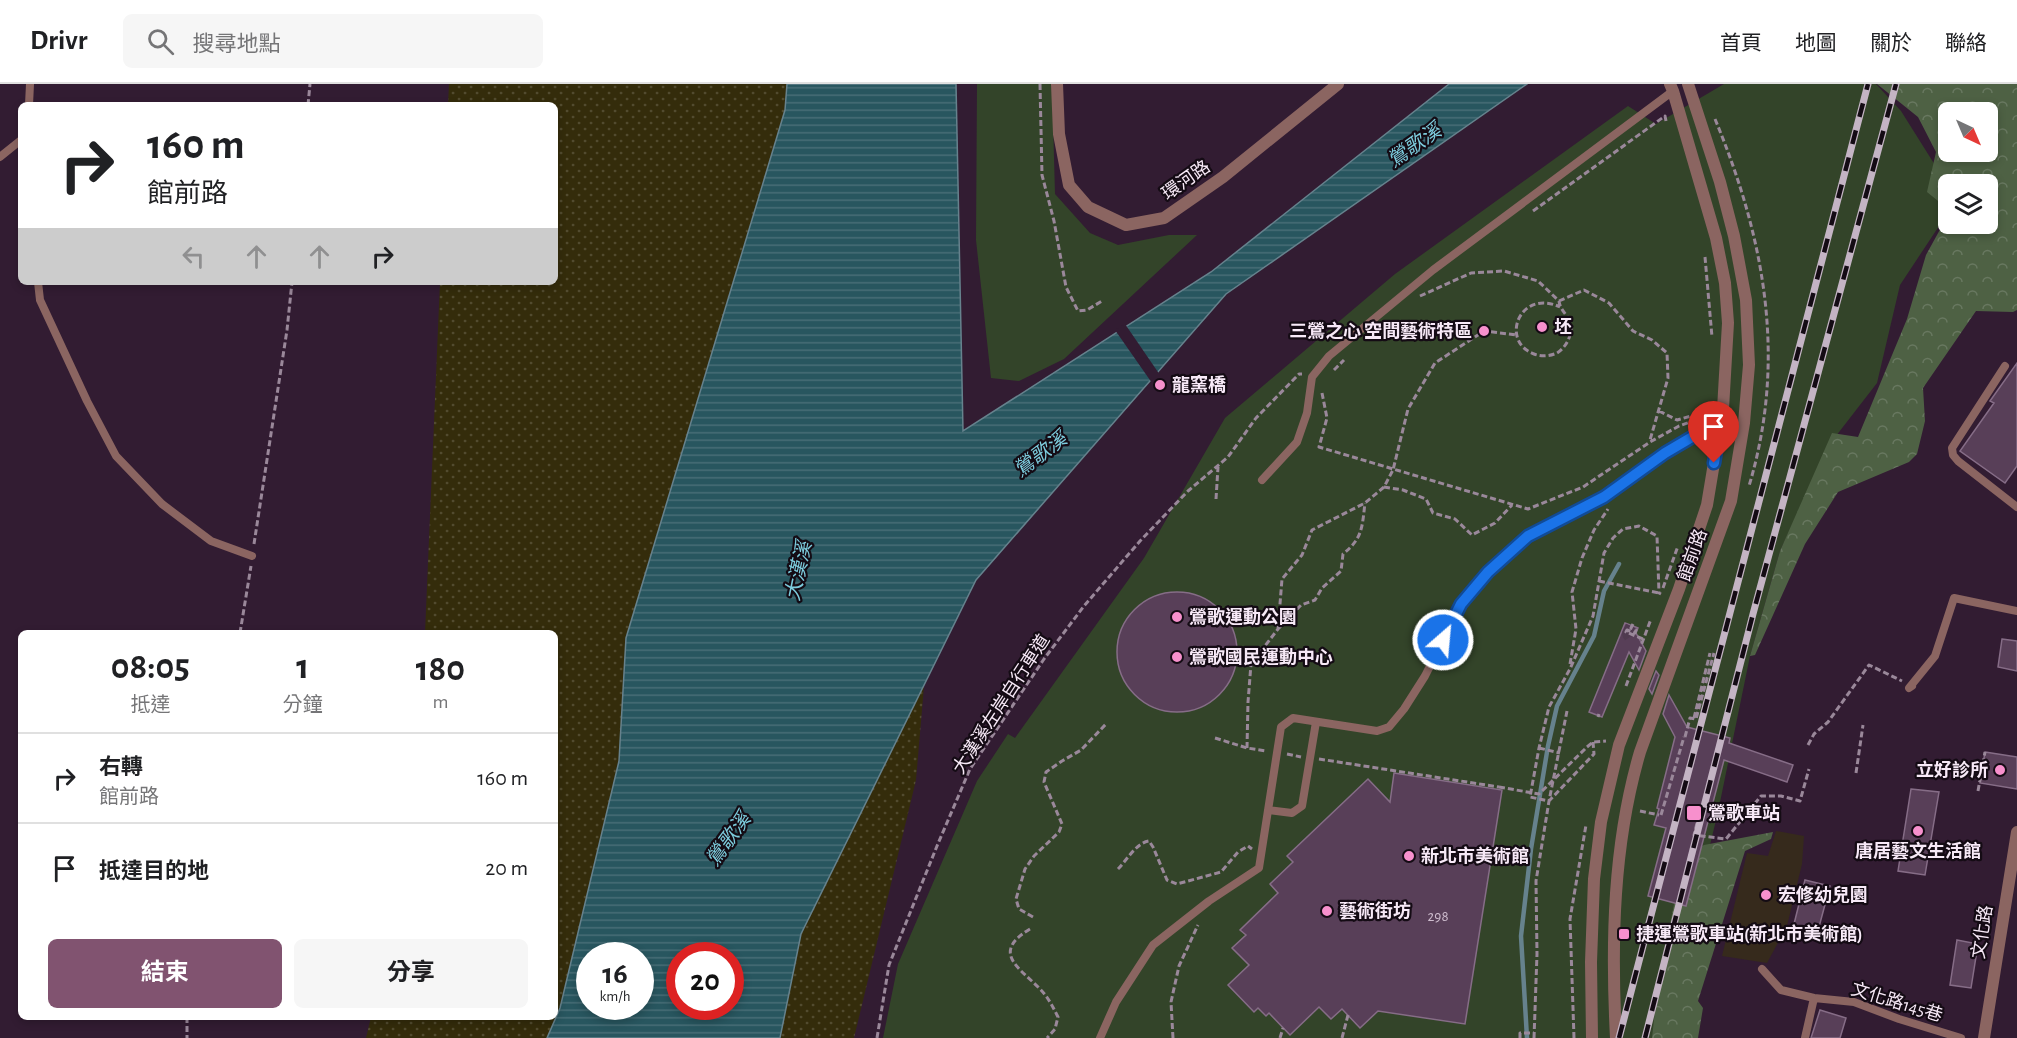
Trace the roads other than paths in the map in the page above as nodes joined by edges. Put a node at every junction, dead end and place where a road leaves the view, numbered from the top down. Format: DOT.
graph roads {
  1 [pos="30,84"];
  2 [pos="1057,84"];
  3 [pos="1338,84"];
  4 [pos="1687,84"];
  5 [pos="1672,87"];
  6 [pos="29,102"];
  7 [pos="18,143"];
  8 [pos="0,158"];
  9 [pos="38,285"];
  10 [pos="2005,366"];
  11 [pos="1716,418"];
  12 [pos="1262,480"];
  13 [pos="2017,507"];
  14 [pos="252,556"];
  15 [pos="2017,611"];
  16 [pos="1912,686"];
  17 [pos="1316,722"];
  18 [pos="1268,810"];
  19 [pos="2017,832"];
  20 [pos="1762,969"];
  21 [pos="1814,998"];
  22 [pos="1100,1038"];
  23 [pos="1592,1038"];
  24 [pos="1616,1038"];
  25 [pos="1805,1038"];
  26 [pos="1960,1038"];
  27 [pos="1984,1038"];
  1 -- 6 [label="lane"];
  2 -- 3 [label="street, 環河路"];
  4 -- 5 [label="street"];
  4 -- 24 [label="street, 館前路"];
  5 -- 11 [label="street, 館前路"];
  5 -- 12 [label="lane"];
  7 -- 8 [label="lane"];
  9 -- 14 [label="lane"];
  10 -- 13 [label="lane"];
  11 -- 17 [label="lane"];
  11 -- 23 [label="street, 館前路"];
  15 -- 16 [label="lane"];
  17 -- 18 [label="lane"];
  17 -- 18 [label="lane"];
  18 -- 22 [label="lane"];
  19 -- 27 [label="street, 文化路"];
  20 -- 21 [label="lane, 文化路145巷"];
  21 -- 25 [label="lane"];
  21 -- 26 [label="lane, 文化路145巷"];
}
